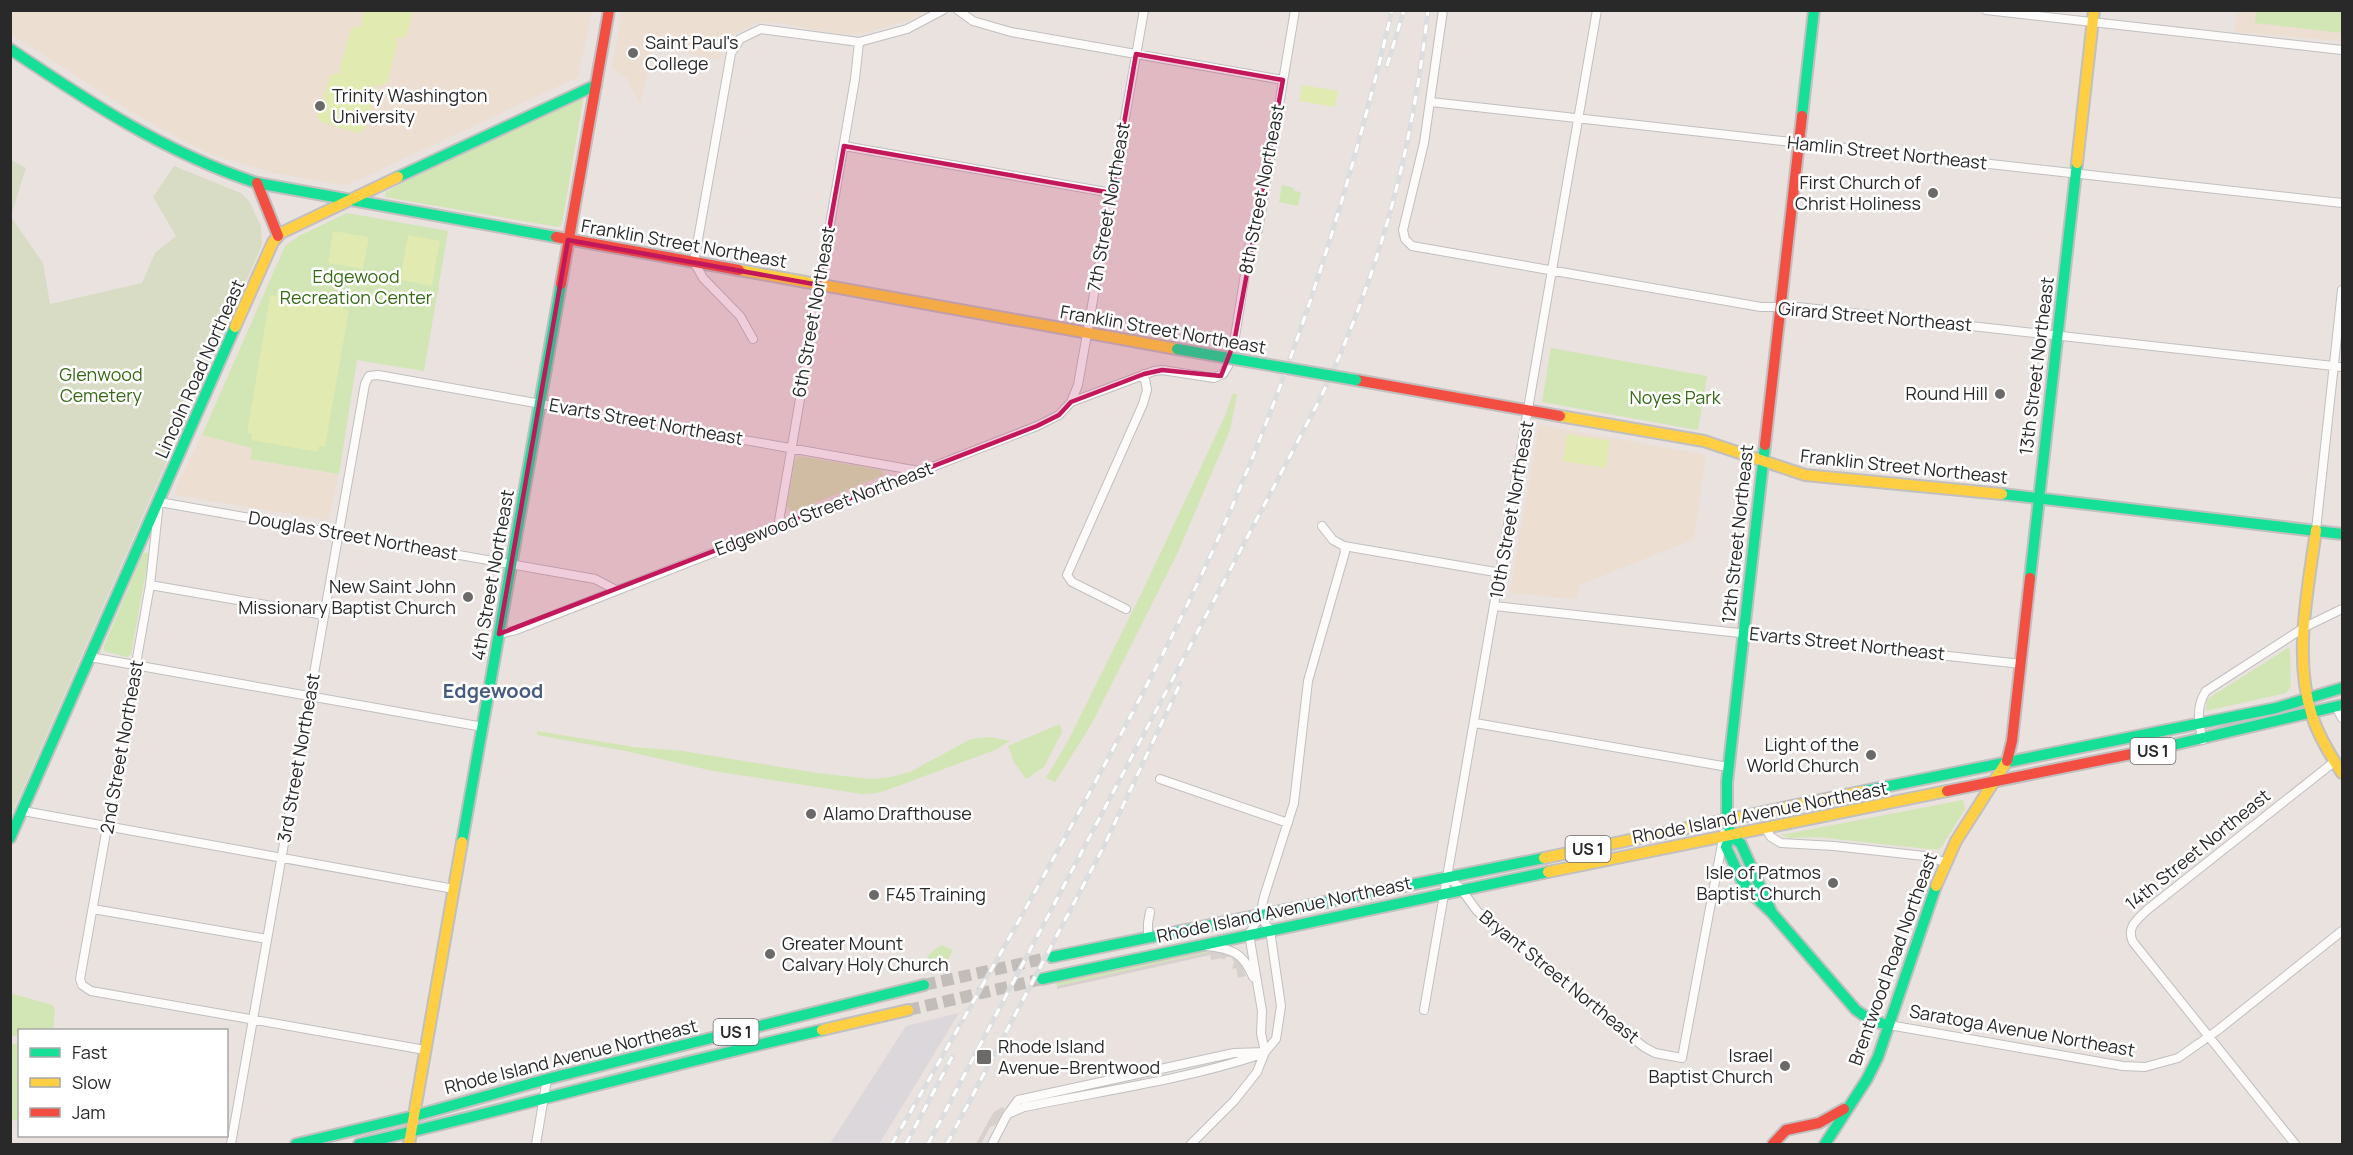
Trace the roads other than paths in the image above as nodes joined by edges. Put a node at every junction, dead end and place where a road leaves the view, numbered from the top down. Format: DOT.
graph roads {
  1 [pos="609,10"];
  2 [pos="943,10"];
  3 [pos="958,10"];
  4 [pos="1144,10"];
  5 [pos="1295,10"];
  6 [pos="1443,10"];
  7 [pos="1597,10"];
  8 [pos="1814,10"];
  9 [pos="1986,10"];
  10 [pos="2094,10"];
  11 [pos="2092,22"];
  12 [pos="859,42"];
  13 [pos="10,49"];
  14 [pos="2343,50"];
  15 [pos="1136,54"];
  16 [pos="1283,81"];
  17 [pos="596,84"];
  18 [pos="1431,102"];
  19 [pos="1579,118"];
  20 [pos="1799,143"];
  21 [pos="844,146"];
  22 [pos="2076,174"];
  23 [pos="257,183"];
  24 [pos="1112,193"];
  25 [pos="347,200"];
  26 [pos="2343,203"];
  27 [pos="278,236"];
  28 [pos="568,240"];
  29 [pos="693,262"];
  30 [pos="1553,272"];
  31 [pos="819,285"];
  32 [pos="2343,290"];
  33 [pos="1780,308"];
  34 [pos="1087,333"];
  35 [pos="2057,335"];
  36 [pos="753,339"];
  37 [pos="1228,366"];
  38 [pos="2338,367"];
  39 [pos="1144,374"];
  40 [pos="372,375"];
  41 [pos="1071,402"];
  42 [pos="540,403"];
  43 [pos="1529,410"];
  44 [pos="791,447"];
  45 [pos="1763,461"];
  46 [pos="919,471"];
  47 [pos="2039,499"];
  48 [pos="159,502"];
  49 [pos="1322,526"];
  50 [pos="778,527"];
  51 [pos="2316,530"];
  52 [pos="339,533"];
  53 [pos="2343,534"];
  54 [pos="1344,546"];
  55 [pos="511,565"];
  56 [pos="1501,573"];
  57 [pos="150,585"];
  58 [pos="616,590"];
  59 [pos="1495,606"];
  60 [pos="1126,609"];
  61 [pos="2343,609"];
  62 [pos="324,615"];
  63 [pos="2305,627"];
  64 [pos="1744,633"];
  65 [pos="499,634"];
  66 [pos="90,657"];
  67 [pos="2021,664"];
  68 [pos="136,666"];
  69 [pos="2343,688"];
  70 [pos="309,697"];
  71 [pos="2306,700"];
  72 [pos="2339,706"];
  73 [pos="2310,712"];
  74 [pos="2343,718"];
  75 [pos="1475,723"];
  76 [pos="2198,723"];
  77 [pos="483,727"];
  78 [pos="2125,737"];
  79 [pos="2203,740"];
  80 [pos="2129,755"];
  81 [pos="2007,761"];
  82 [pos="2334,762"];
  83 [pos="1728,767"];
  84 [pos="2343,773"];
  85 [pos="1160,779"];
  86 [pos="1994,783"];
  87 [pos="23,811"];
  88 [pos="1727,820"];
  89 [pos="1288,823"];
  90 [pos="108,828"];
  91 [pos="1765,828"];
  92 [pos="1727,836"];
  93 [pos="10,838"];
  94 [pos="282,858"];
  95 [pos="1945,862"];
  96 [pos="1449,878"];
  97 [pos="454,889"];
  98 [pos="1461,889"];
  99 [pos="1446,892"];
  100 [pos="93,909"];
  101 [pos="1150,912"];
  102 [pos="1260,916"];
  103 [pos="1269,930"];
  104 [pos="2343,931"];
  105 [pos="1249,934"];
  106 [pos="1149,938"];
  107 [pos="267,939"];
  108 [pos="1194,945"];
  109 [pos="1052,957"];
  110 [pos="1042,979"];
  111 [pos="924,985"];
  112 [pos="1259,990"];
  113 [pos="908,1010"];
  114 [pos="1425,1010"];
  115 [pos="253,1020"];
  116 [pos="1889,1025"];
  117 [pos="2208,1037"];
  118 [pos="425,1050"];
  119 [pos="1265,1052"];
  120 [pos="547,1079"];
  121 [pos="544,1098"];
  122 [pos="1847,1107"];
  123 [pos="414,1116"];
  124 [pos="1807,1126"];
  125 [pos="411,1132"];
  126 [pos="231,1144"];
  127 [pos="296,1144"];
  128 [pos="359,1144"];
  129 [pos="409,1144"];
  130 [pos="536,1144"];
  131 [pos="992,1144"];
  132 [pos="1191,1144"];
  133 [pos="1773,1144"];
  134 [pos="1825,1144"];
  135 [pos="2295,1144"];
  1 -- 17 [label="street, 4th Street Northeast"];
  2 -- 12 [label="street"];
  3 -- 15 [label="street"];
  4 -- 15 [label="street, 7th Street Northeast"];
  5 -- 16 [label="street, 8th Street Northeast"];
  6 -- 18 [label="street"];
  7 -- 19 [label="street, 10th Street Northeast"];
  8 -- 20 [label="street, 12th Street Northeast"];
  9 -- 11 [label="street"];
  10 -- 11 [label="street, 13th Street Northeast"];
  11 -- 14 [label="street"];
  11 -- 22 [label="street, 13th Street Northeast"];
  12 -- 21 [label="street, 6th Street Northeast"];
  12 -- 29 [label="street"];
  13 -- 23 [label="street, Franklin Street Northeast"];
  15 -- 16 [label="street"];
  15 -- 24 [label="street, 7th Street Northeast"];
  16 -- 37 [label="street, 8th Street Northeast"];
  17 -- 25 [label="street"];
  17 -- 28 [label="street, 4th Street Northeast"];
  18 -- 19 [label="street, Hamlin Street Northeast"];
  18 -- 30 [label="street, Girard Street Northeast"];
  19 -- 20 [label="street, Hamlin Street Northeast"];
  19 -- 30 [label="street, 10th Street Northeast"];
  20 -- 22 [label="street, Hamlin Street Northeast"];
  20 -- 33 [label="street, 12th Street Northeast"];
  21 -- 24 [label="street"];
  21 -- 31 [label="street, 6th Street Northeast"];
  22 -- 26 [label="street, Hamlin Street Northeast"];
  22 -- 35 [label="street, 13th Street Northeast"];
  23 -- 25 [label="street, Franklin Street Northeast"];
  23 -- 27 [label="street"];
  24 -- 34 [label="street, 7th Street Northeast"];
  25 -- 27 [label="street"];
  25 -- 28 [label="street, Franklin Street Northeast"];
  27 -- 48 [label="street, Lincoln Road Northeast"];
  28 -- 29 [label="street, Franklin Street Northeast"];
  28 -- 42 [label="street, 4th Street Northeast"];
  29 -- 31 [label="street, Franklin Street Northeast"];
  29 -- 36 [label="street"];
  30 -- 33 [label="street, Girard Street Northeast"];
  30 -- 43 [label="street, 10th Street Northeast"];
  31 -- 34 [label="street, Franklin Street Northeast"];
  31 -- 44 [label="street, 6th Street Northeast"];
  32 -- 38 [label="street"];
  33 -- 35 [label="street, Girard Street Northeast"];
  33 -- 45 [label="street, 12th Street Northeast"];
  34 -- 41 [label="street, 7th Street Northeast"];
  34 -- 43 [label="street, Franklin Street Northeast, bridge"];
  35 -- 38 [label="street, Girard Street Northeast"];
  35 -- 47 [label="street, 13th Street Northeast"];
  37 -- 39 [label="street, Edgewood Street Northeast"];
  38 -- 51 [label="street"];
  39 -- 41 [label="street, Edgewood Street Northeast"];
  39 -- 60 [label="street"];
  40 -- 42 [label="street, Evarts Street Northeast"];
  40 -- 52 [label="street, 3rd Street Northeast"];
  41 -- 46 [label="street, Edgewood Street Northeast"];
  42 -- 44 [label="street, Evarts Street Northeast"];
  42 -- 55 [label="street, 4th Street Northeast"];
  43 -- 45 [label="street, Franklin Street Northeast"];
  43 -- 56 [label="street, 10th Street Northeast"];
  44 -- 46 [label="street, Evarts Street Northeast"];
  44 -- 50 [label="street, 6th Street Northeast"];
  45 -- 47 [label="street, Franklin Street Northeast"];
  45 -- 64 [label="street, 12th Street Northeast"];
  46 -- 50 [label="street, Edgewood Street Northeast"];
  47 -- 51 [label="street, Franklin Street Northeast"];
  47 -- 67 [label="street, 13th Street Northeast"];
  48 -- 52 [label="street, Douglas Street Northeast"];
  48 -- 57 [label="street, 2nd Street Northeast"];
  48 -- 66 [label="street, Lincoln Road Northeast"];
  49 -- 54 [label="street"];
  50 -- 58 [label="street, Edgewood Street Northeast"];
  51 -- 53 [label="street, Franklin Street Northeast"];
  51 -- 63 [label="street"];
  52 -- 55 [label="street, Douglas Street Northeast"];
  52 -- 62 [label="street, 3rd Street Northeast"];
  54 -- 56 [label="street"];
  54 -- 89 [label="street"];
  55 -- 58 [label="street, Douglas Street Northeast"];
  55 -- 65 [label="street, 4th Street Northeast"];
  56 -- 59 [label="street, 10th Street Northeast"];
  57 -- 62 [label="street"];
  57 -- 68 [label="street, 2nd Street Northeast"];
  58 -- 65 [label="street, Edgewood Street Northeast"];
  59 -- 64 [label="street, Evarts Street Northeast"];
  59 -- 75 [label="street, 10th Street Northeast"];
  61 -- 63 [label="street"];
  62 -- 70 [label="street, 3rd Street Northeast"];
  63 -- 71 [label="street"];
  63 -- 76 [label="street"];
  64 -- 67 [label="street, Evarts Street Northeast"];
  64 -- 83 [label="street, 12th Street Northeast"];
  65 -- 77 [label="street, 4th Street Northeast"];
  66 -- 68 [label="street"];
  66 -- 87 [label="street, Lincoln Road Northeast"];
  67 -- 81 [label="street, 13th Street Northeast"];
  68 -- 70 [label="street"];
  68 -- 90 [label="street, 2nd Street Northeast"];
  69 -- 71 [label="street, Rhode Island Avenue Northeast / US 1"];
  70 -- 77 [label="street"];
  70 -- 94 [label="street, 3rd Street Northeast"];
  71 -- 73 [label="street"];
  71 -- 76 [label="street, Rhode Island Avenue Northeast / US 1"];
  72 -- 73 [label="street, Rhode Island Avenue Northeast / US 1"];
  72 -- 74 [label="street"];
  73 -- 79 [label="street, Rhode Island Avenue Northeast / US 1"];
  73 -- 82 [label="street"];
  75 -- 83 [label="street"];
  75 -- 96 [label="street, 10th Street Northeast"];
  76 -- 78 [label="street, Rhode Island Avenue Northeast / US 1"];
  76 -- 79 [label="street"];
  77 -- 97 [label="street, 4th Street Northeast"];
  78 -- 80 [label="street"];
  78 -- 81 [label="street, Rhode Island Avenue Northeast / US 1"];
  79 -- 80 [label="street, Rhode Island Avenue Northeast / US 1"];
  80 -- 86 [label="street, Rhode Island Avenue Northeast / US 1"];
  81 -- 86 [label="street, Brentwood Road Northeast"];
  81 -- 88 [label="street, Rhode Island Avenue Northeast / US 1"];
  82 -- 84 [label="street"];
  82 -- 117 [label="street, 14th Street Northeast"];
  83 -- 88 [label="street, 12th Street Northeast"];
  85 -- 89 [label="street"];
  86 -- 91 [label="street, Rhode Island Avenue Northeast / US 1"];
  86 -- 95 [label="street, Brentwood Road Northeast"];
  87 -- 90 [label="street"];
  87 -- 93 [label="street, Lincoln Road Northeast"];
  88 -- 92 [label="street, Saratoga Avenue Northeast"];
  88 -- 96 [label="street, Rhode Island Avenue Northeast / US 1"];
  89 -- 102 [label="street"];
  90 -- 94 [label="street"];
  90 -- 100 [label="street, 2nd Street Northeast"];
  91 -- 92 [label="street, Rhode Island Avenue Northeast / US 1"];
  91 -- 95 [label="street"];
  92 -- 98 [label="street, Rhode Island Avenue Northeast / US 1"];
  92 -- 98 [label="street, Bryant Street Northeast"];
  92 -- 116 [label="street, Saratoga Avenue Northeast"];
  94 -- 97 [label="street"];
  94 -- 107 [label="street, 3rd Street Northeast"];
  95 -- 116 [label="street, Brentwood Road Northeast"];
  96 -- 98 [label="street, Bryant Street Northeast"];
  96 -- 99 [label="street, 10th Street Northeast"];
  96 -- 102 [label="street, Rhode Island Avenue Northeast / US 1"];
  97 -- 118 [label="street, 4th Street Northeast"];
  98 -- 99 [label="street, Rhode Island Avenue Northeast / US 1"];
  99 -- 103 [label="street, Rhode Island Avenue Northeast / US 1"];
  99 -- 114 [label="street, 10th Street Northeast"];
  100 -- 107 [label="street"];
  100 -- 115 [label="street, 2nd Street Northeast"];
  101 -- 106 [label="street"];
  102 -- 103 [label="street"];
  102 -- 105 [label="street"];
  102 -- 106 [label="street, Rhode Island Avenue Northeast / US 1"];
  103 -- 105 [label="street, Rhode Island Avenue Northeast / US 1"];
  103 -- 119 [label="street"];
  104 -- 117 [label="street, Saratoga Avenue Northeast"];
  105 -- 108 [label="street, Rhode Island Avenue Northeast / US 1"];
  105 -- 112 [label="street"];
  106 -- 109 [label="street, Rhode Island Avenue Northeast / US 1"];
  107 -- 115 [label="street, 3rd Street Northeast"];
  108 -- 110 [label="street, Rhode Island Avenue Northeast / US 1"];
  108 -- 112 [label="street"];
  111 -- 120 [label="street, Rhode Island Avenue Northeast / US 1"];
  112 -- 119 [label="street"];
  113 -- 121 [label="street, Rhode Island Avenue Northeast / US 1"];
  115 -- 118 [label="street"];
  115 -- 126 [label="street, 3rd Street Northeast"];
  116 -- 117 [label="street, Saratoga Avenue Northeast"];
  116 -- 122 [label="street, Brentwood Road Northeast"];
  117 -- 135 [label="street, 14th Street Northeast"];
  118 -- 123 [label="street, 4th Street Northeast"];
  119 -- 131 [label="street"];
  119 -- 132 [label="street"];
  120 -- 121 [label="street"];
  120 -- 123 [label="street, Rhode Island Avenue Northeast / US 1"];
  121 -- 125 [label="street, Rhode Island Avenue Northeast / US 1"];
  121 -- 130 [label="street"];
  122 -- 124 [label="street, Brentwood Road Northeast"];
  122 -- 134 [label="street, Brentwood Road Northeast"];
  123 -- 125 [label="street, 4th Street Northeast"];
  123 -- 127 [label="street, Rhode Island Avenue Northeast / US 1"];
  124 -- 133 [label="street, Brentwood Road Northeast"];
  124 -- 134 [label="street"];
  125 -- 128 [label="street, Rhode Island Avenue Northeast / US 1"];
  125 -- 129 [label="street, 4th Street Northeast"];
}
